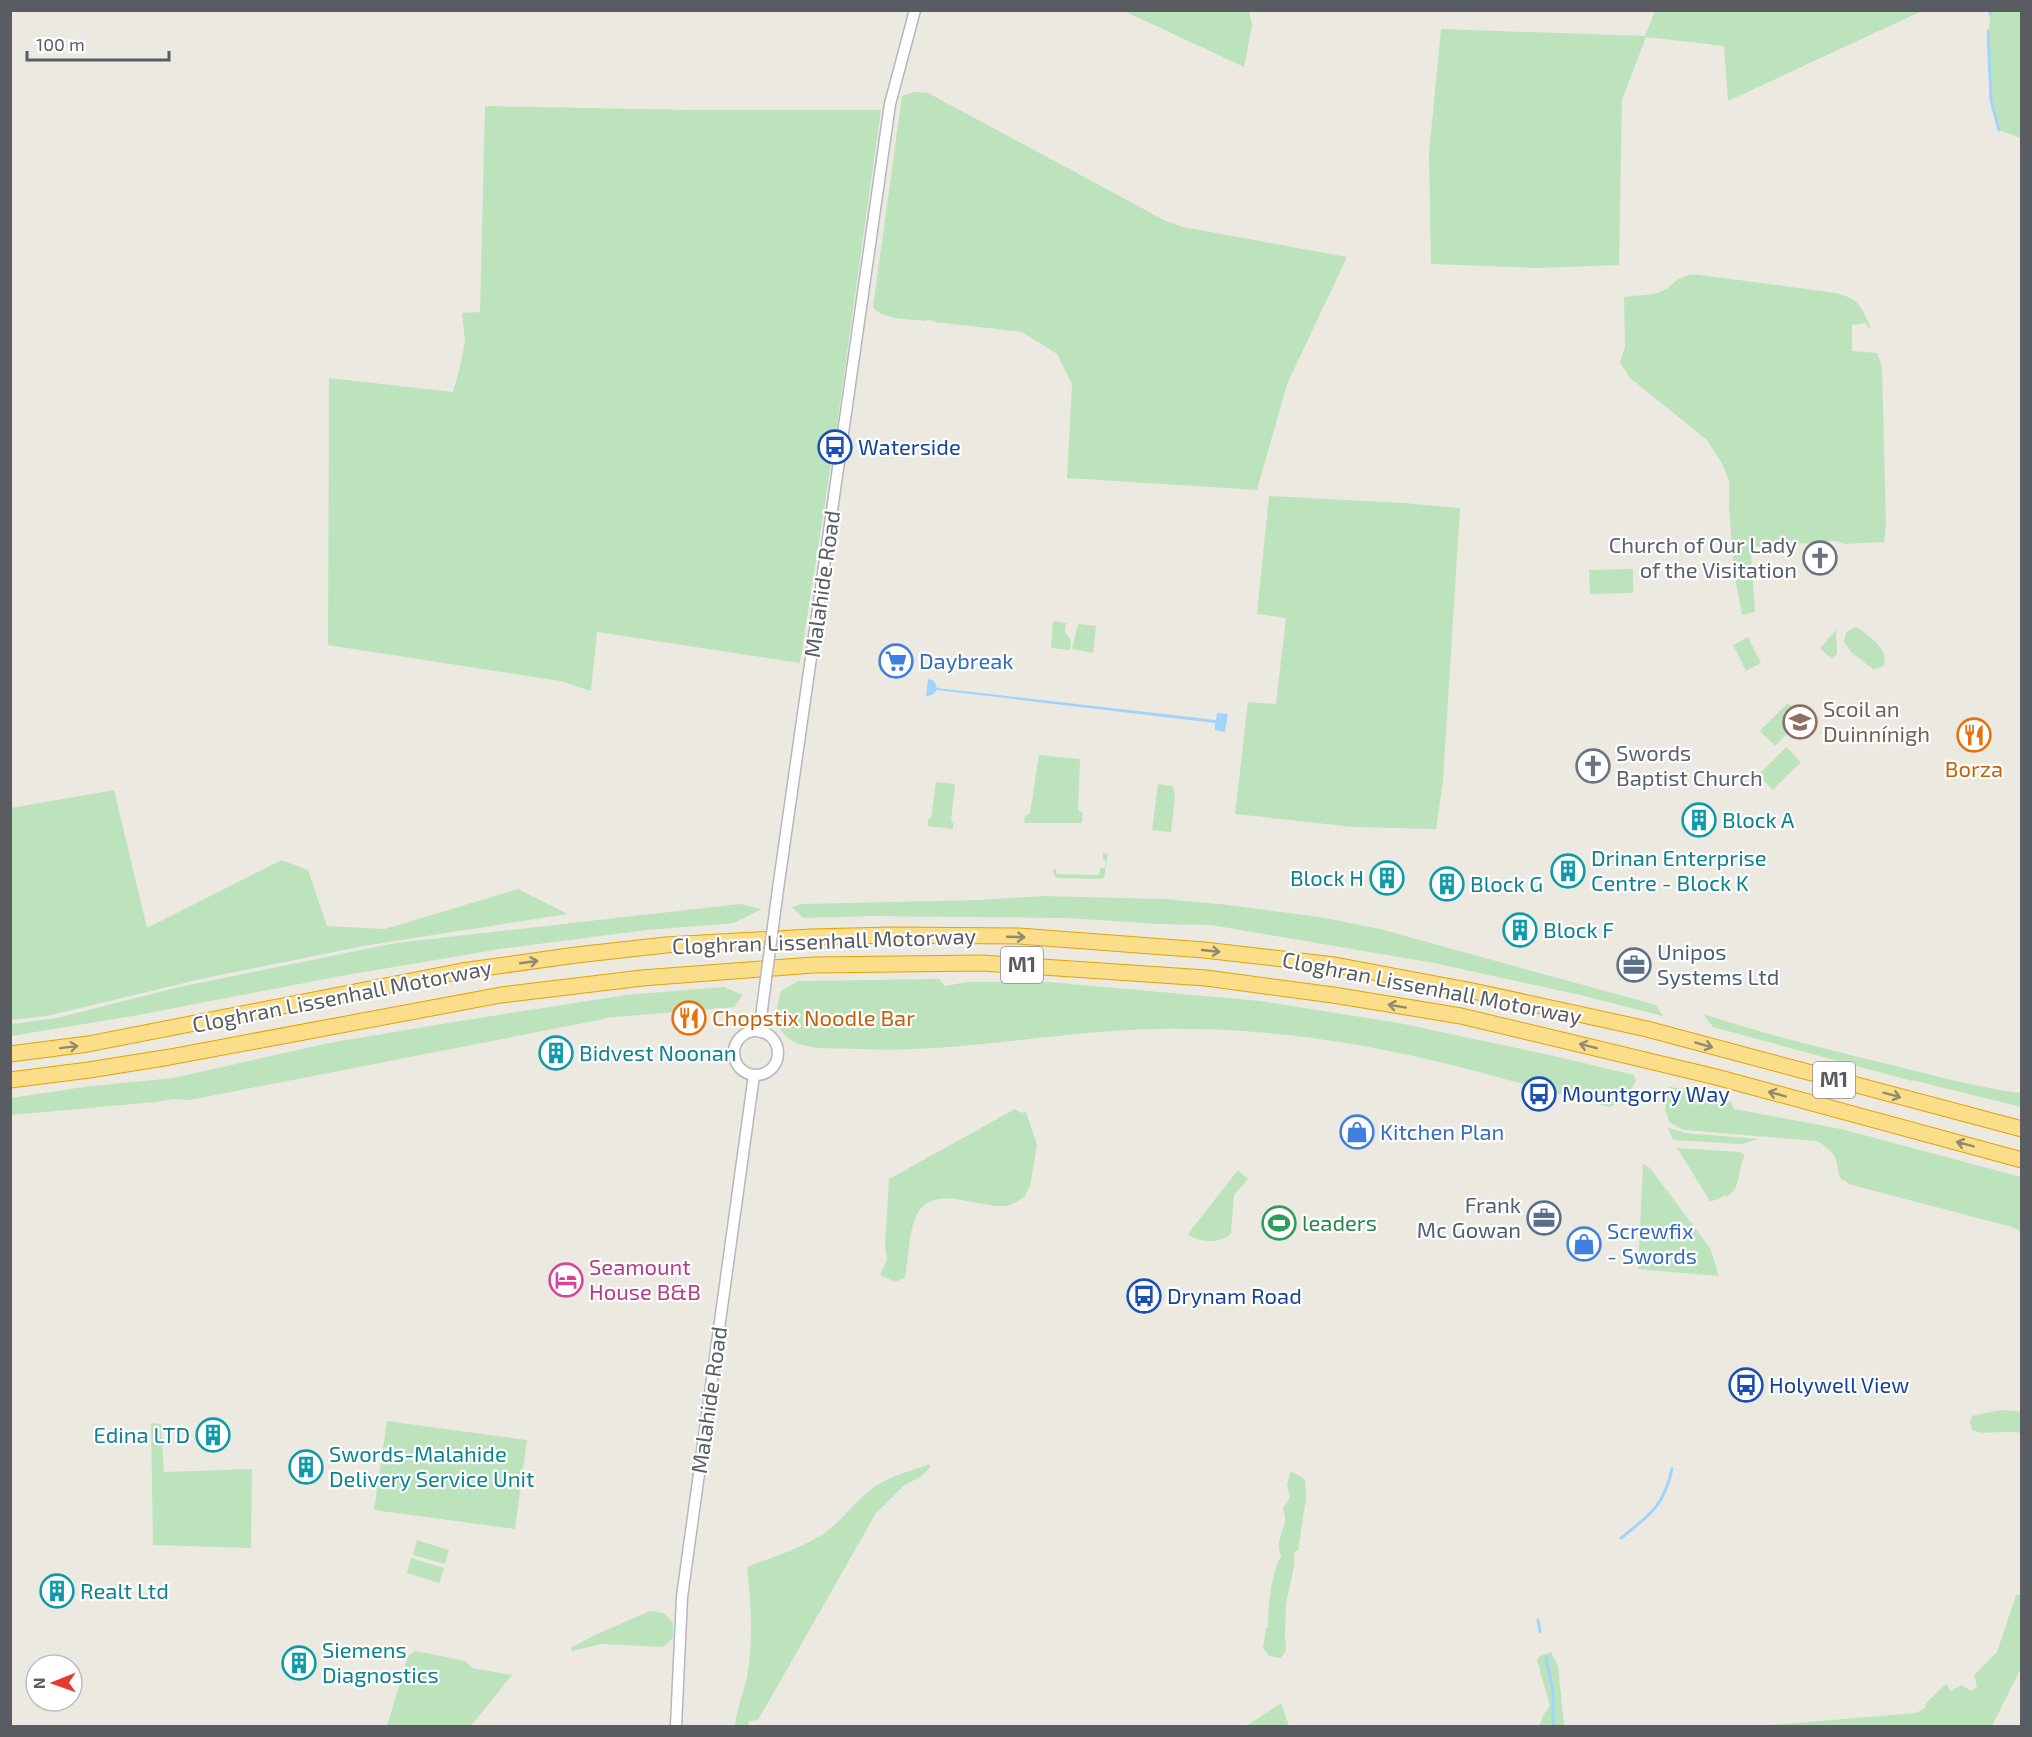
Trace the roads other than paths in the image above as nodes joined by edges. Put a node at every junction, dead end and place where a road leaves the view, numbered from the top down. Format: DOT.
graph roads {
  1 [pos="915,10"];
  2 [pos="761,1032"];
  3 [pos="10,1054"];
  4 [pos="753,1075"];
  5 [pos="10,1080"];
  6 [pos="2022,1129"];
  7 [pos="2022,1160"];
  8 [pos="676,1726"];
  1 -- 2 [label="main road, Malahide Road, bridge"];
  2 -- 4 [label="main road"];
  2 -- 4 [label="main road"];
  3 -- 6 [label="highway, Cloghran Lissenhall Motorway / M1, one-way"];
  4 -- 8 [label="main road, Malahide Road"];
  7 -- 5 [label="highway, Cloghran Lissenhall Motorway / M1, one-way"];
}
